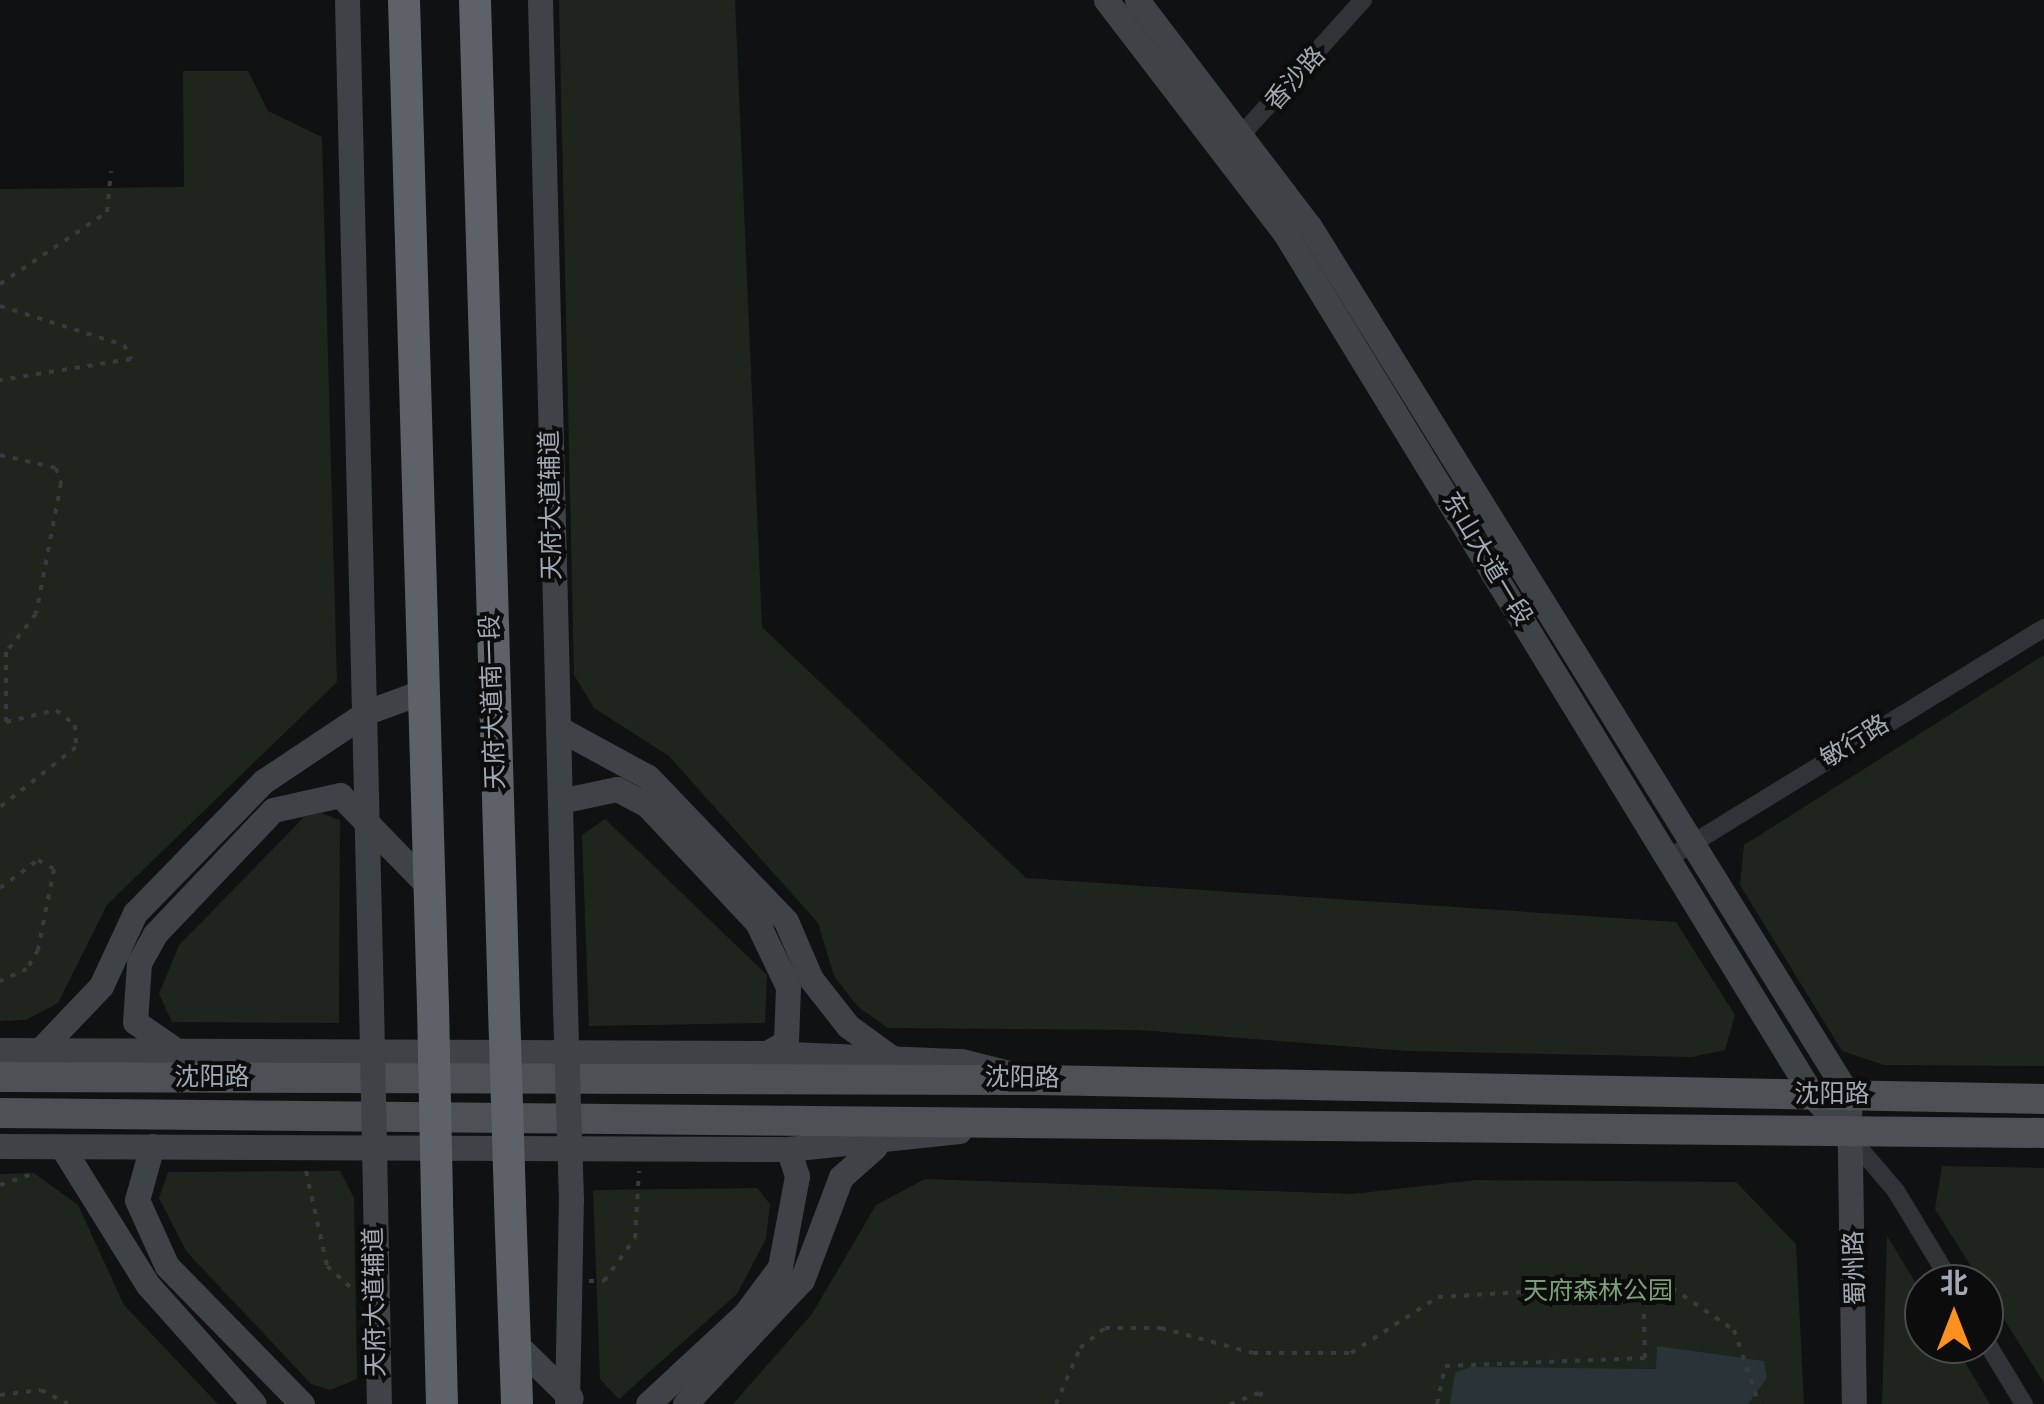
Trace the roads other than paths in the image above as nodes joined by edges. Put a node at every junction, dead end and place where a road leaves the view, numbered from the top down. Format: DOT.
graph roads {
  1 [pos="347,0"];
  2 [pos="404,0"];
  3 [pos="475,0"];
  4 [pos="486,0"];
  5 [pos="540,0"];
  6 [pos="1106,0"];
  7 [pos="1137,0"];
  8 [pos="1363,0"];
  9 [pos="476,38"];
  10 [pos="1244,136"];
  11 [pos="1222,151"];
  12 [pos="2044,628"];
  13 [pos="424,690"];
  14 [pos="367,712"];
  15 [pos="558,728"];
  16 [pos="560,801"];
  17 [pos="370,820"];
  18 [pos="1692,843"];
  19 [pos="1667,859"];
  20 [pos="429,887"];
  21 [pos="175,1048"];
  22 [pos="41,1049"];
  23 [pos="0,1050"];
  24 [pos="768,1053"];
  25 [pos="892,1058"];
  26 [pos="0,1077"];
  27 [pos="1040,1080"];
  28 [pos="1813,1096"];
  29 [pos="1849,1096"];
  30 [pos="2044,1099"];
  31 [pos="0,1113"];
  32 [pos="1024,1120"];
  33 [pos="1845,1132"];
  34 [pos="2044,1133"];
  35 [pos="0,1146"];
  36 [pos="62,1146"];
  37 [pos="152,1146"];
  38 [pos="875,1146"];
  39 [pos="788,1148"];
  40 [pos="1940,1264"];
  41 [pos="515,1344"];
  42 [pos="2000,1364"];
  43 [pos="375,1401"];
  44 [pos="571,1401"];
  45 [pos="254,1404"];
  46 [pos="302,1404"];
  47 [pos="442,1404"];
  48 [pos="517,1404"];
  49 [pos="648,1404"];
  50 [pos="686,1404"];
  51 [pos="1854,1404"];
  52 [pos="2024,1404"];
  1 -- 14 [label="street"];
  2 -- 13 [label="highway"];
  3 -- 9 [label="highway, 天府大道南一段"];
  4 -- 9 [label="highway"];
  5 -- 15 [label="street, 天府大道辅道"];
  6 -- 11 [label="street, 东山大道一段"];
  7 -- 10 [label="street, 东山大道一段"];
  8 -- 10 [label="street, 香沙路"];
  9 -- 41 [label="highway, 天府大道南一段, bridge"];
  10 -- 11 [label="street, 香沙路"];
  10 -- 18 [label="street, 东山大道一段"];
  11 -- 19 [label="street, 东山大道一段"];
  12 -- 18 [label="street, 敏行路"];
  13 -- 14 [label="street"];
  13 -- 20 [label="highway"];
  14 -- 17 [label="street"];
  14 -- 22 [label="street"];
  15 -- 16 [label="street, 天府大道辅道"];
  15 -- 25 [label="street"];
  16 -- 24 [label="street"];
  16 -- 44 [label="street, 天府大道辅道, bridge"];
  17 -- 20 [label="street"];
  17 -- 21 [label="street"];
  17 -- 43 [label="street, 天府大道辅道, bridge"];
  18 -- 19 [label="street, 敏行路"];
  18 -- 29 [label="street, 东山大道一段"];
  19 -- 28 [label="street, 东山大道一段"];
  20 -- 47 [label="highway, bridge"];
  21 -- 22 [label="street"];
  21 -- 24 [label="street"];
  22 -- 23 [label="street"];
  24 -- 25 [label="street"];
  25 -- 27 [label="street"];
  26 -- 27 [label="main road, 沈阳路"];
  27 -- 28 [label="main road, 沈阳路"];
  28 -- 29 [label="main road, 沈阳路"];
  28 -- 33 [label="street, 东山大道一段"];
  29 -- 30 [label="main road, 沈阳路"];
  29 -- 33 [label="street"];
  31 -- 32 [label="main road, 沈阳路"];
  32 -- 33 [label="main road, 沈阳路"];
  32 -- 38 [label="street"];
  33 -- 34 [label="main road, 沈阳路"];
  33 -- 40 [label="street, 东山大道一段"];
  33 -- 51 [label="street, 蜀州路"];
  35 -- 36 [label="street"];
  36 -- 37 [label="street"];
  36 -- 45 [label="street"];
  37 -- 39 [label="street"];
  37 -- 46 [label="street"];
  38 -- 39 [label="street"];
  38 -- 50 [label="street"];
  39 -- 49 [label="street"];
  41 -- 44 [label="street"];
  41 -- 48 [label="highway, 天府大道南一段"];
  42 -- 52 [label="street"];
}
